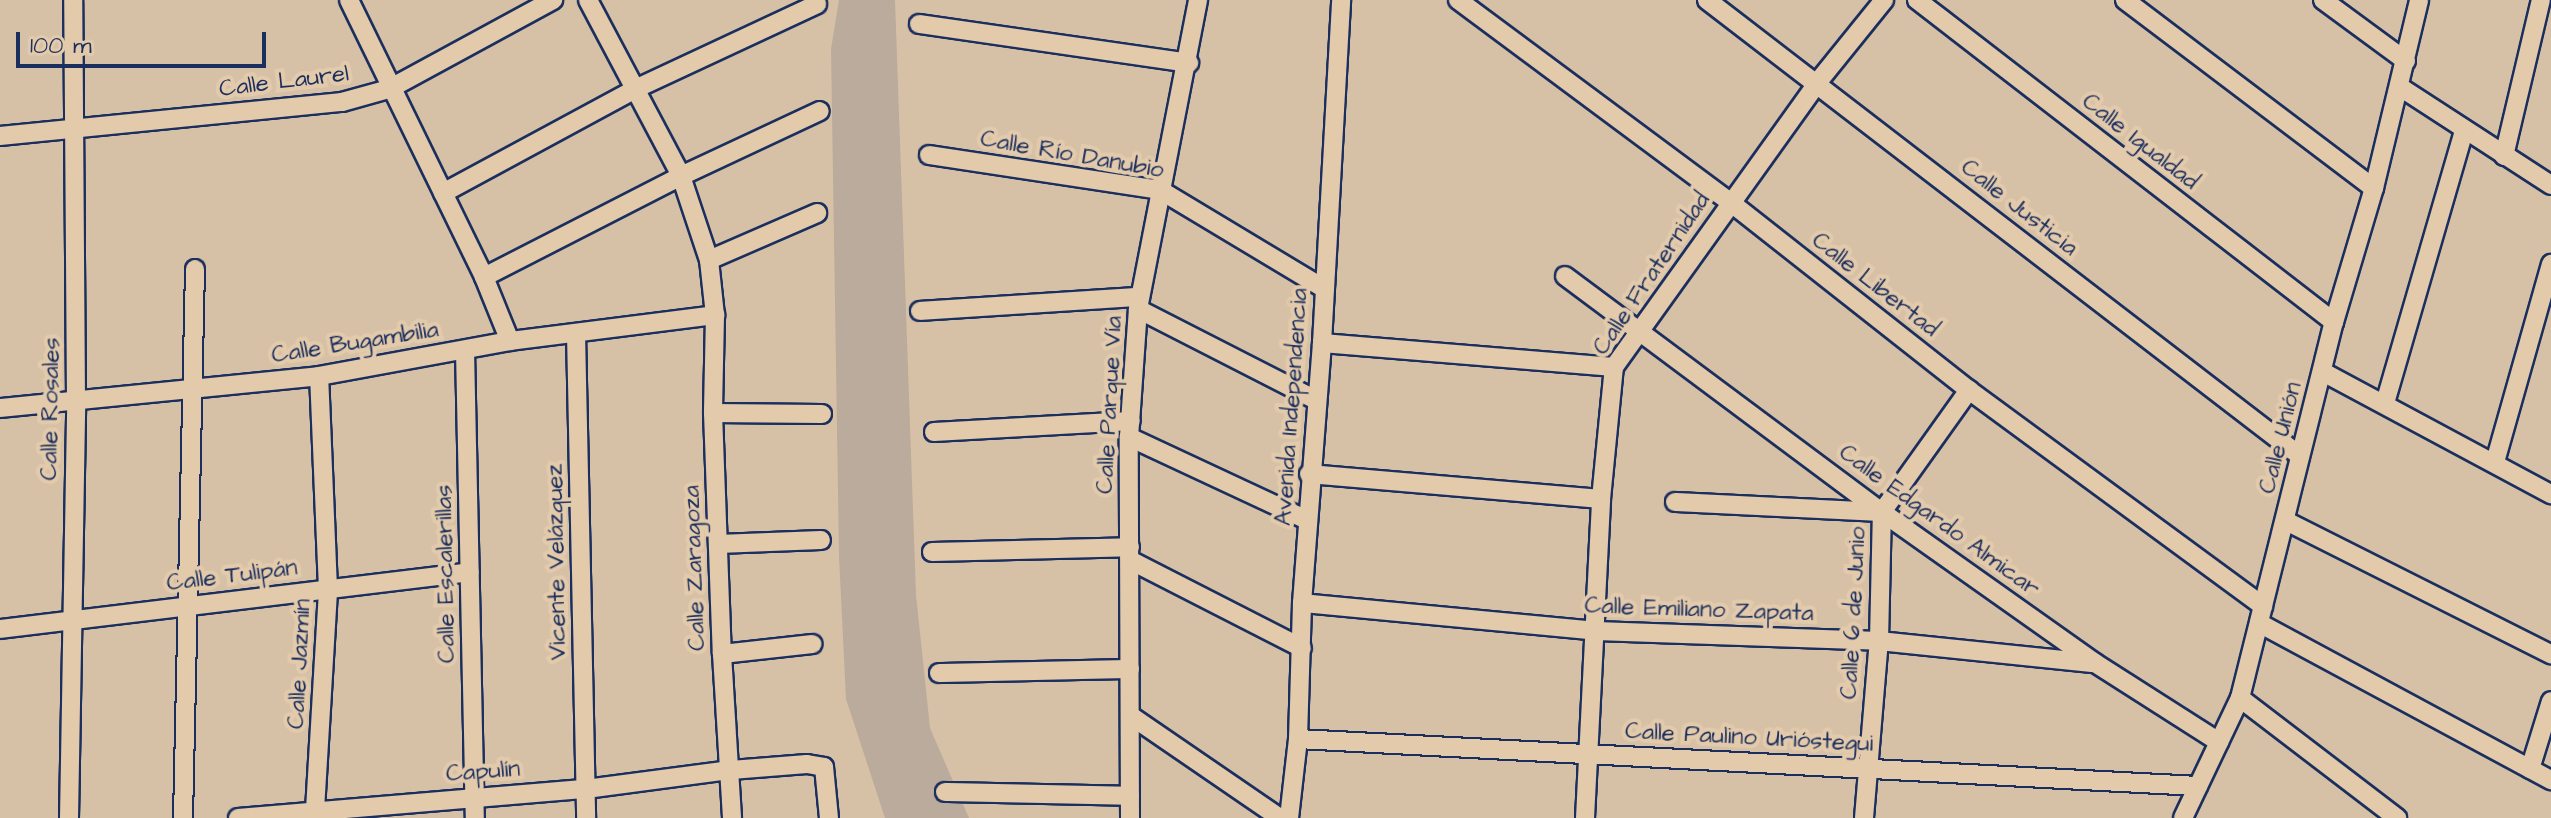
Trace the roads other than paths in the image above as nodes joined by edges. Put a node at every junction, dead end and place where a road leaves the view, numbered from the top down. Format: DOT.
graph roads {
  1 [pos="73,0"];
  2 [pos="349,0"];
  3 [pos="553,0"];
  4 [pos="588,0"];
  5 [pos="1198,0"];
  6 [pos="1341,0"];
  7 [pos="1458,0"];
  8 [pos="1707,0"];
  9 [pos="1884,0"];
  10 [pos="1917,0"];
  11 [pos="2125,0"];
  12 [pos="2323,0"];
  13 [pos="2419,0"];
  14 [pos="2541,0"];
  15 [pos="817,4"];
  16 [pos="919,24"];
  17 [pos="2406,61"];
  18 [pos="1189,63"];
  19 [pos="1817,83"];
  20 [pos="2400,87"];
  21 [pos="389,89"];
  22 [pos="635,89"];
  23 [pos="820,111"];
  24 [pos="77,130"];
  25 [pos="2464,131"];
  26 [pos="0,136"];
  27 [pos="929,155"];
  28 [pos="2504,156"];
  29 [pos="681,176"];
  30 [pos="2551,185"];
  31 [pos="2374,188"];
  32 [pos="1160,190"];
  33 [pos="443,193"];
  34 [pos="1730,202"];
  35 [pos="817,213"];
  36 [pos="709,260"];
  37 [pos="2551,264"];
  38 [pos="195,269"];
  39 [pos="1565,276"];
  40 [pos="484,277"];
  41 [pos="1325,289"];
  42 [pos="1139,303"];
  43 [pos="920,311"];
  44 [pos="715,315"];
  45 [pos="2334,322"];
  46 [pos="1638,330"];
  47 [pos="576,333"];
  48 [pos="510,341"];
  49 [pos="1322,343"];
  50 [pos="465,350"];
  51 [pos="1614,367"];
  52 [pos="2323,372"];
  53 [pos="319,376"];
  54 [pos="195,388"];
  55 [pos="1969,390"];
  56 [pos="76,399"];
  57 [pos="1316,400"];
  58 [pos="2385,403"];
  59 [pos="0,408"];
  60 [pos="713,413"];
  61 [pos="822,414"];
  62 [pos="1130,429"];
  63 [pos="934,432"];
  64 [pos="2300,456"];
  65 [pos="2495,462"];
  66 [pos="1309,474"];
  67 [pos="2551,494"];
  68 [pos="1601,499"];
  69 [pos="1675,502"];
  70 [pos="1882,512"];
  71 [pos="1307,520"];
  72 [pos="2286,521"];
  73 [pos="821,540"];
  74 [pos="718,544"];
  75 [pos="932,552"];
  76 [pos="1130,554"];
  77 [pos="470,572"];
  78 [pos="328,589"];
  79 [pos="1302,603"];
  80 [pos="188,606"];
  81 [pos="2261,614"];
  82 [pos="70,619"];
  83 [pos="0,629"];
  84 [pos="1596,631"];
  85 [pos="1879,641"];
  86 [pos="812,644"];
  87 [pos="1302,648"];
  88 [pos="722,654"];
  89 [pos="2551,654"];
  90 [pos="2095,663"];
  91 [pos="1130,669"];
  92 [pos="939,673"];
  93 [pos="2240,698"];
  94 [pos="2551,701"];
  95 [pos="1131,716"];
  96 [pos="1298,739"];
  97 [pos="2219,742"];
  98 [pos="1589,754"];
  99 [pos="1869,769"];
  100 [pos="2530,769"];
  101 [pos="731,770"];
  102 [pos="2551,780"];
  103 [pos="2198,786"];
  104 [pos="586,789"];
  105 [pos="945,792"];
  106 [pos="1130,796"];
  107 [pos="474,797"];
  108 [pos="315,810"];
  109 [pos="69,818"];
  110 [pos="183,818"];
  111 [pos="238,818"];
  112 [pos="475,818"];
  113 [pos="586,818"];
  114 [pos="732,818"];
  115 [pos="829,818"];
  116 [pos="1130,818"];
  117 [pos="1280,818"];
  118 [pos="1289,818"];
  119 [pos="1585,818"];
  120 [pos="1864,818"];
  121 [pos="2183,818"];
  122 [pos="2397,818"];
  1 -- 24 [label="street, Calle Rosales"];
  2 -- 21 [label="street"];
  3 -- 21 [label="street, Calle Laurel"];
  4 -- 22 [label="street, Calle Zaragoza"];
  5 -- 18 [label="street, Calle Parque Vía"];
  6 -- 41 [label="street, Avenida Independencia"];
  7 -- 34 [label="street, Calle Libertad"];
  8 -- 19 [label="street, Calle Justicia"];
  9 -- 19 [label="street, Calle Fraternidad"];
  10 -- 45 [label="street, Calle Igualdad"];
  11 -- 31 [label="street"];
  12 -- 17 [label="street"];
  13 -- 17 [label="street, Calle Unión"];
  14 -- 28 [label="street"];
  15 -- 22 [label="street"];
  16 -- 18 [label="street"];
  17 -- 20 [label="street, Calle Unión"];
  18 -- 32 [label="street, Calle Parque Vía"];
  19 -- 34 [label="street, Calle Fraternidad"];
  19 -- 64 [label="street, Calle Justicia"];
  20 -- 25 [label="street"];
  20 -- 31 [label="street, Calle Unión"];
  21 -- 24 [label="street, Calle Laurel"];
  21 -- 33 [label="street"];
  22 -- 29 [label="street, Calle Zaragoza"];
  22 -- 33 [label="street"];
  23 -- 29 [label="street"];
  24 -- 26 [label="street, Calle Laurel"];
  24 -- 56 [label="street, Calle Rosales"];
  25 -- 28 [label="street"];
  25 -- 58 [label="street"];
  27 -- 32 [label="street, Calle Río Danubio"];
  28 -- 30 [label="street"];
  29 -- 36 [label="street, Calle Zaragoza"];
  29 -- 40 [label="street"];
  31 -- 45 [label="street, Calle Unión"];
  32 -- 41 [label="street, Calle Río Danubio"];
  32 -- 42 [label="street, Calle Parque Vía"];
  33 -- 40 [label="street"];
  34 -- 46 [label="street, Calle Fraternidad"];
  34 -- 55 [label="street, Calle Libertad"];
  35 -- 36 [label="street"];
  36 -- 44 [label="street, Calle Zaragoza"];
  37 -- 65 [label="street"];
  38 -- 54 [label="street"];
  39 -- 46 [label="street, Calle Edgardo Almicar"];
  40 -- 48 [label="street"];
  41 -- 49 [label="street, Avenida Independencia"];
  42 -- 43 [label="street"];
  42 -- 57 [label="street"];
  42 -- 62 [label="street, Calle Parque Vía"];
  44 -- 47 [label="street, Calle Bugambilia"];
  44 -- 60 [label="street, Calle Zaragoza"];
  45 -- 52 [label="street, Calle Unión"];
  46 -- 51 [label="street, Calle Fraternidad"];
  46 -- 70 [label="street, Calle Edgardo Almicar"];
  47 -- 48 [label="street, Calle Bugambilia"];
  47 -- 104 [label="street, Vicente Velázquez"];
  48 -- 50 [label="street, Calle Bugambilia"];
  49 -- 51 [label="street"];
  49 -- 57 [label="street, Avenida Independencia"];
  50 -- 53 [label="street, Calle Bugambilia"];
  50 -- 77 [label="street, Calle Escalerillas"];
  51 -- 68 [label="street, Calle Fraternidad"];
  52 -- 58 [label="street"];
  52 -- 64 [label="street, Calle Unión"];
  53 -- 54 [label="street, Calle Bugambilia"];
  53 -- 78 [label="street, Calle Jazmín"];
  54 -- 56 [label="street, Calle Bugambilia"];
  54 -- 80 [label="street"];
  55 -- 70 [label="street, Calle 6 de Junio"];
  55 -- 81 [label="street, Calle Libertad"];
  56 -- 59 [label="street, Calle Bugambilia"];
  56 -- 82 [label="street, Calle Rosales"];
  57 -- 66 [label="street, Avenida Independencia"];
  58 -- 65 [label="street"];
  60 -- 61 [label="street"];
  60 -- 74 [label="street, Calle Zaragoza"];
  62 -- 63 [label="street"];
  62 -- 71 [label="street"];
  62 -- 76 [label="street, Calle Parque Vía"];
  64 -- 72 [label="street, Calle Unión"];
  65 -- 67 [label="street"];
  66 -- 68 [label="street"];
  66 -- 71 [label="street, Avenida Independencia"];
  68 -- 84 [label="street, Calle Fraternidad"];
  69 -- 70 [label="street"];
  70 -- 85 [label="street, Calle 6 de Junio"];
  70 -- 90 [label="street, Calle Edgardo Almicar"];
  71 -- 79 [label="street, Avenida Independencia"];
  72 -- 81 [label="street, Calle Unión"];
  72 -- 89 [label="street"];
  73 -- 74 [label="street"];
  74 -- 88 [label="street, Calle Zaragoza"];
  75 -- 76 [label="street"];
  76 -- 87 [label="street"];
  76 -- 91 [label="street, Calle Parque Vía"];
  77 -- 78 [label="street, Calle Tulipán"];
  77 -- 107 [label="street, Calle Escalerillas"];
  78 -- 80 [label="street, Calle Tulipán"];
  78 -- 108 [label="street, Calle Jazmín"];
  79 -- 84 [label="street, Calle Emiliano Zapata"];
  79 -- 87 [label="street, Avenida Independencia"];
  80 -- 82 [label="street, Calle Tulipán"];
  80 -- 110 [label="street"];
  81 -- 93 [label="street, Calle Unión"];
  81 -- 100 [label="street, Calle Libertad"];
  82 -- 83 [label="street, Calle Tulipán"];
  82 -- 109 [label="street, Calle Rosales"];
  84 -- 85 [label="street, Calle Emiliano Zapata"];
  84 -- 98 [label="street, Calle Fraternidad"];
  85 -- 90 [label="street, Calle Emiliano Zapata"];
  85 -- 99 [label="street, Calle 6 de Junio"];
  86 -- 88 [label="street"];
  87 -- 96 [label="street, Avenida Independencia"];
  88 -- 101 [label="street, Calle Zaragoza"];
  90 -- 97 [label="street, Calle Edgardo Almicar"];
  91 -- 92 [label="street"];
  91 -- 95 [label="street, Calle Parque Vía"];
  93 -- 97 [label="street, Calle Unión"];
  93 -- 122 [label="street"];
  94 -- 100 [label="street"];
  95 -- 106 [label="street, Calle Parque Vía"];
  95 -- 117 [label="street"];
  96 -- 98 [label="street, Calle Paulino Urióstegui"];
  96 -- 118 [label="street, Avenida Independencia"];
  97 -- 103 [label="street, Calle Unión"];
  98 -- 99 [label="street, Calle Paulino Urióstegui"];
  98 -- 119 [label="street, Calle Fraternidad"];
  99 -- 103 [label="street, Calle Paulino Urióstegui"];
  99 -- 120 [label="street, Calle 6 de Junio"];
  100 -- 102 [label="street, Calle Libertad"];
  101 -- 104 [label="street, Capulín"];
  101 -- 114 [label="street, Calle Zaragoza"];
  101 -- 115 [label="street, Capulín"];
  103 -- 121 [label="street, Calle Unión"];
  104 -- 107 [label="street, Capulín"];
  104 -- 113 [label="street, Vicente Velázquez"];
  105 -- 106 [label="street"];
  106 -- 116 [label="street, Calle Parque Vía"];
  107 -- 108 [label="street, Capulín"];
  107 -- 112 [label="street, Calle Escalerillas"];
  108 -- 111 [label="street, Capulín"];
}
